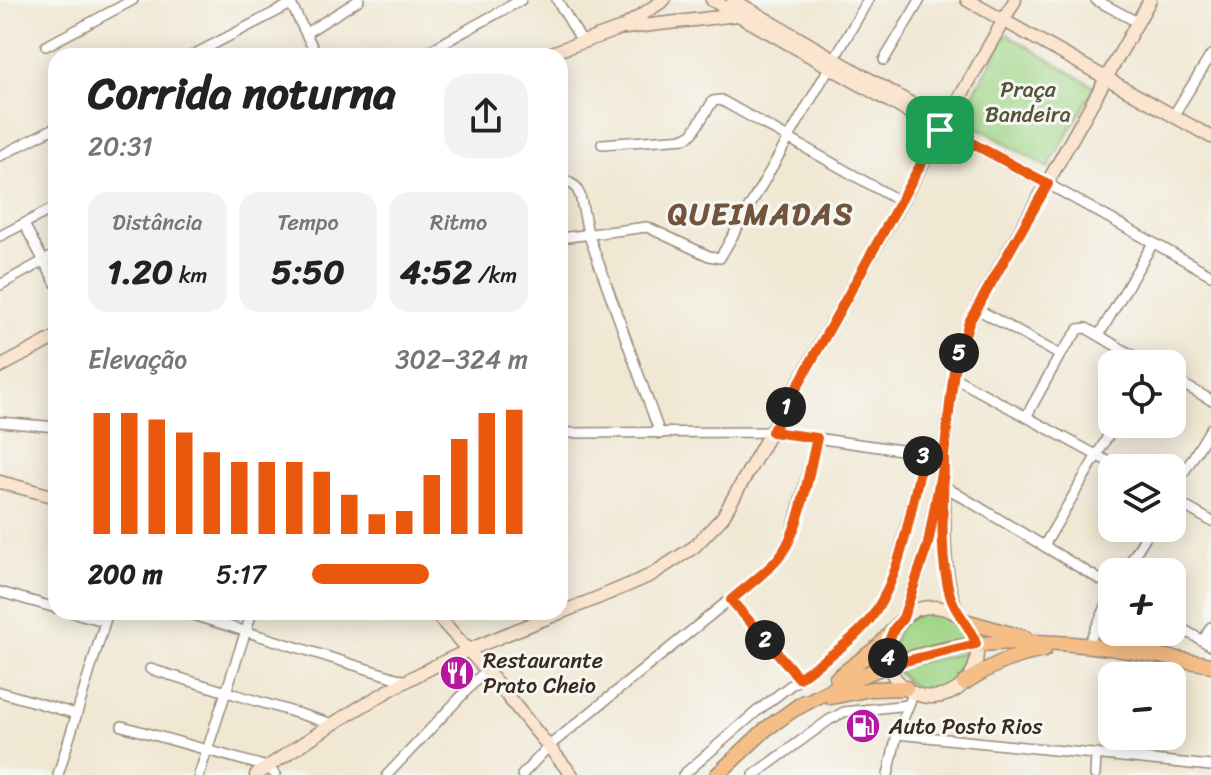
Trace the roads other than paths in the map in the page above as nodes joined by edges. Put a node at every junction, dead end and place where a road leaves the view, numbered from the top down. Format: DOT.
graph roads {
  1 [pos="133,0"];
  2 [pos="359,0"];
  3 [pos="521,0"];
  4 [pos="557,0"];
  5 [pos="664,0"];
  6 [pos="712,0"];
  7 [pos="733,0"];
  8 [pos="868,0"];
  9 [pos="920,0"];
  10 [pos="967,0"];
  11 [pos="1015,0"];
  12 [pos="1096,0"];
  13 [pos="1150,0"];
  14 [pos="290,2"];
  15 [pos="737,15"];
  16 [pos="1003,20"];
  17 [pos="1137,22"];
  18 [pos="622,28"];
  19 [pos="306,33"];
  20 [pos="583,43"];
  21 [pos="46,46"];
  22 [pos="206,48"];
  23 [pos="313,48"];
  24 [pos="434,48"];
  25 [pos="568,48"];
  26 [pos="1211,55"];
  27 [pos="884,60"];
  28 [pos="831,63"];
  29 [pos="1105,79"];
  30 [pos="1173,116"];
  31 [pos="942,126"];
  32 [pos="48,131"];
  33 [pos="1211,137"];
  34 [pos="789,139"];
  35 [pos="602,144"];
  36 [pos="0,156"];
  37 [pos="568,182"];
  38 [pos="1048,184"];
  39 [pos="901,202"];
  40 [pos="48,211"];
  41 [pos="24,224"];
  42 [pos="588,233"];
  43 [pos="0,236"];
  44 [pos="568,237"];
  45 [pos="1153,243"];
  46 [pos="48,259"];
  47 [pos="44,261"];
  48 [pos="48,269"];
  49 [pos="1211,275"];
  50 [pos="0,285"];
  51 [pos="977,309"];
  52 [pos="1099,335"];
  53 [pos="48,341"];
  54 [pos="1124,350"];
  55 [pos="1060,355"];
  56 [pos="0,367"];
  57 [pos="953,377"];
  58 [pos="1186,386"];
  59 [pos="1211,400"];
  60 [pos="1026,417"];
  61 [pos="0,422"];
  62 [pos="48,426"];
  63 [pos="1211,428"];
  64 [pos="772,432"];
  65 [pos="568,433"];
  66 [pos="660,434"];
  67 [pos="817,438"];
  68 [pos="1107,438"];
  69 [pos="924,453"];
  70 [pos="1097,455"];
  71 [pos="944,456"];
  72 [pos="1186,469"];
  73 [pos="0,482"];
  74 [pos="944,486"];
  75 [pos="48,495"];
  76 [pos="1186,507"];
  77 [pos="1211,521"];
  78 [pos="1045,544"];
  79 [pos="1098,578"];
  80 [pos="0,592"];
  81 [pos="731,600"];
  82 [pos="48,606"];
  83 [pos="568,609"];
  84 [pos="1098,617"];
  85 [pos="962,618"];
  86 [pos="105,620"];
  87 [pos="206,620"];
  88 [pos="249,620"];
  89 [pos="441,620"];
  90 [pos="541,620"];
  91 [pos="898,623"];
  92 [pos="1211,627"];
  93 [pos="1186,631"];
  94 [pos="244,633"];
  95 [pos="1041,643"];
  96 [pos="976,644"];
  97 [pos="1207,644"];
  98 [pos="1081,646"];
  99 [pos="469,650"];
  100 [pos="889,665"];
  101 [pos="1211,665"];
  102 [pos="150,669"];
  103 [pos="486,670"];
  104 [pos="799,678"];
  105 [pos="406,681"];
  106 [pos="964,683"];
  107 [pos="910,690"];
  108 [pos="0,692"];
  109 [pos="226,692"];
  110 [pos="908,705"];
  111 [pos="797,708"];
  112 [pos="76,714"];
  113 [pos="333,724"];
  114 [pos="122,726"];
  115 [pos="897,734"];
  116 [pos="549,746"];
  117 [pos="207,749"];
  118 [pos="1096,756"];
  119 [pos="1211,766"];
  120 [pos="267,772"];
  121 [pos="58,775"];
  122 [pos="199,775"];
  123 [pos="387,775"];
  124 [pos="522,775"];
  125 [pos="572,775"];
  126 [pos="683,775"];
  127 [pos="717,775"];
  128 [pos="754,775"];
  129 [pos="888,775"];
  130 [pos="1095,775"];
  1 -- 21 [label="street"];
  2 -- 19 [label="street"];
  3 -- 24 [label="street"];
  4 -- 20 [label="street"];
  5 -- 18 [label="main road"];
  6 -- 15 [label="main road"];
  7 -- 28 [label="main road"];
  8 -- 28 [label="street"];
  9 -- 27 [label="street"];
  10 -- 16 [label="main road"];
  11 -- 16 [label="main road"];
  12 -- 17 [label="street"];
  13 -- 17 [label="main road"];
  14 -- 19 [label="street"];
  14 -- 22 [label="street"];
  15 -- 18 [label="main road"];
  15 -- 28 [label="main road"];
  16 -- 29 [label="main road"];
  16 -- 31 [label="main road"];
  17 -- 29 [label="main road"];
  18 -- 20 [label="main road"];
  19 -- 23 [label="street"];
  20 -- 25 [label="main road"];
  26 -- 30 [label="street"];
  28 -- 31 [label="main road"];
  28 -- 34 [label="street"];
  29 -- 30 [label="main road"];
  29 -- 38 [label="main road"];
  30 -- 33 [label="main road"];
  31 -- 38 [label="main road"];
  31 -- 39 [label="main road"];
  32 -- 36 [label="street"];
  34 -- 35 [label="street"];
  34 -- 39 [label="street"];
  34 -- 42 [label="street"];
  37 -- 42 [label="street"];
  38 -- 45 [label="street"];
  38 -- 51 [label="main road"];
  39 -- 64 [label="main road"];
  40 -- 41 [label="street"];
  41 -- 43 [label="street"];
  41 -- 47 [label="street"];
  42 -- 44 [label="street"];
  42 -- 66 [label="street"];
  45 -- 49 [label="street"];
  45 -- 52 [label="street"];
  46 -- 47 [label="street"];
  47 -- 48 [label="street"];
  47 -- 50 [label="street"];
  51 -- 55 [label="street"];
  51 -- 57 [label="main road"];
  52 -- 54 [label="street"];
  52 -- 55 [label="street"];
  53 -- 56 [label="main road"];
  55 -- 60 [label="street"];
  57 -- 60 [label="street"];
  57 -- 71 [label="main road"];
  58 -- 59 [label="street"];
  60 -- 70 [label="street"];
  61 -- 62 [label="street"];
  63 -- 72 [label="street"];
  64 -- 66 [label="street"];
  64 -- 67 [label="street"];
  64 -- 83 [label="main road"];
  65 -- 66 [label="street"];
  67 -- 69 [label="street"];
  67 -- 81 [label="street"];
  68 -- 70 [label="street"];
  69 -- 71 [label="street"];
  69 -- 104 [label="street"];
  70 -- 78 [label="street"];
  71 -- 74 [label="main road"];
  71 -- 91 [label="main road"];
  73 -- 75 [label="main road"];
  74 -- 78 [label="street"];
  74 -- 85 [label="main road"];
  76 -- 77 [label="street"];
  78 -- 79 [label="street"];
  80 -- 82 [label="street"];
  81 -- 104 [label="street"];
  81 -- 116 [label="street"];
  84 -- 98 [label="street"];
  85 -- 91 [label="main road"];
  85 -- 95 [label="main road"];
  85 -- 96 [label="main road"];
  86 -- 112 [label="street"];
  87 -- 94 [label="street"];
  88 -- 94 [label="street"];
  89 -- 99 [label="main road"];
  90 -- 99 [label="main road"];
  91 -- 100 [label="main road"];
  91 -- 111 [label="main road"];
  92 -- 97 [label="street"];
  93 -- 97 [label="street"];
  94 -- 105 [label="street"];
  94 -- 109 [label="street"];
  95 -- 96 [label="main road"];
  95 -- 98 [label="main road"];
  96 -- 100 [label="main road"];
  96 -- 106 [label="main road"];
  98 -- 101 [label="main road"];
  98 -- 106 [label="main road"];
  99 -- 103 [label="main road"];
  99 -- 105 [label="main road"];
  100 -- 107 [label="main road"];
  100 -- 111 [label="main road"];
  102 -- 109 [label="street"];
  103 -- 116 [label="main road"];
  103 -- 123 [label="street"];
  104 -- 126 [label="street"];
  105 -- 113 [label="main road"];
  106 -- 107 [label="main road"];
  107 -- 110 [label="street"];
  107 -- 111 [label="main road"];
  108 -- 112 [label="street"];
  109 -- 113 [label="street"];
  109 -- 117 [label="street"];
  110 -- 115 [label="street"];
  110 -- 128 [label="street"];
  111 -- 127 [label="main road"];
  112 -- 121 [label="street"];
  113 -- 120 [label="main road"];
  114 -- 117 [label="street"];
  115 -- 118 [label="street"];
  115 -- 129 [label="street"];
  116 -- 124 [label="street"];
  116 -- 125 [label="main road"];
  117 -- 120 [label="street"];
  117 -- 122 [label="street"];
  118 -- 119 [label="street"];
  118 -- 130 [label="street"];
}
